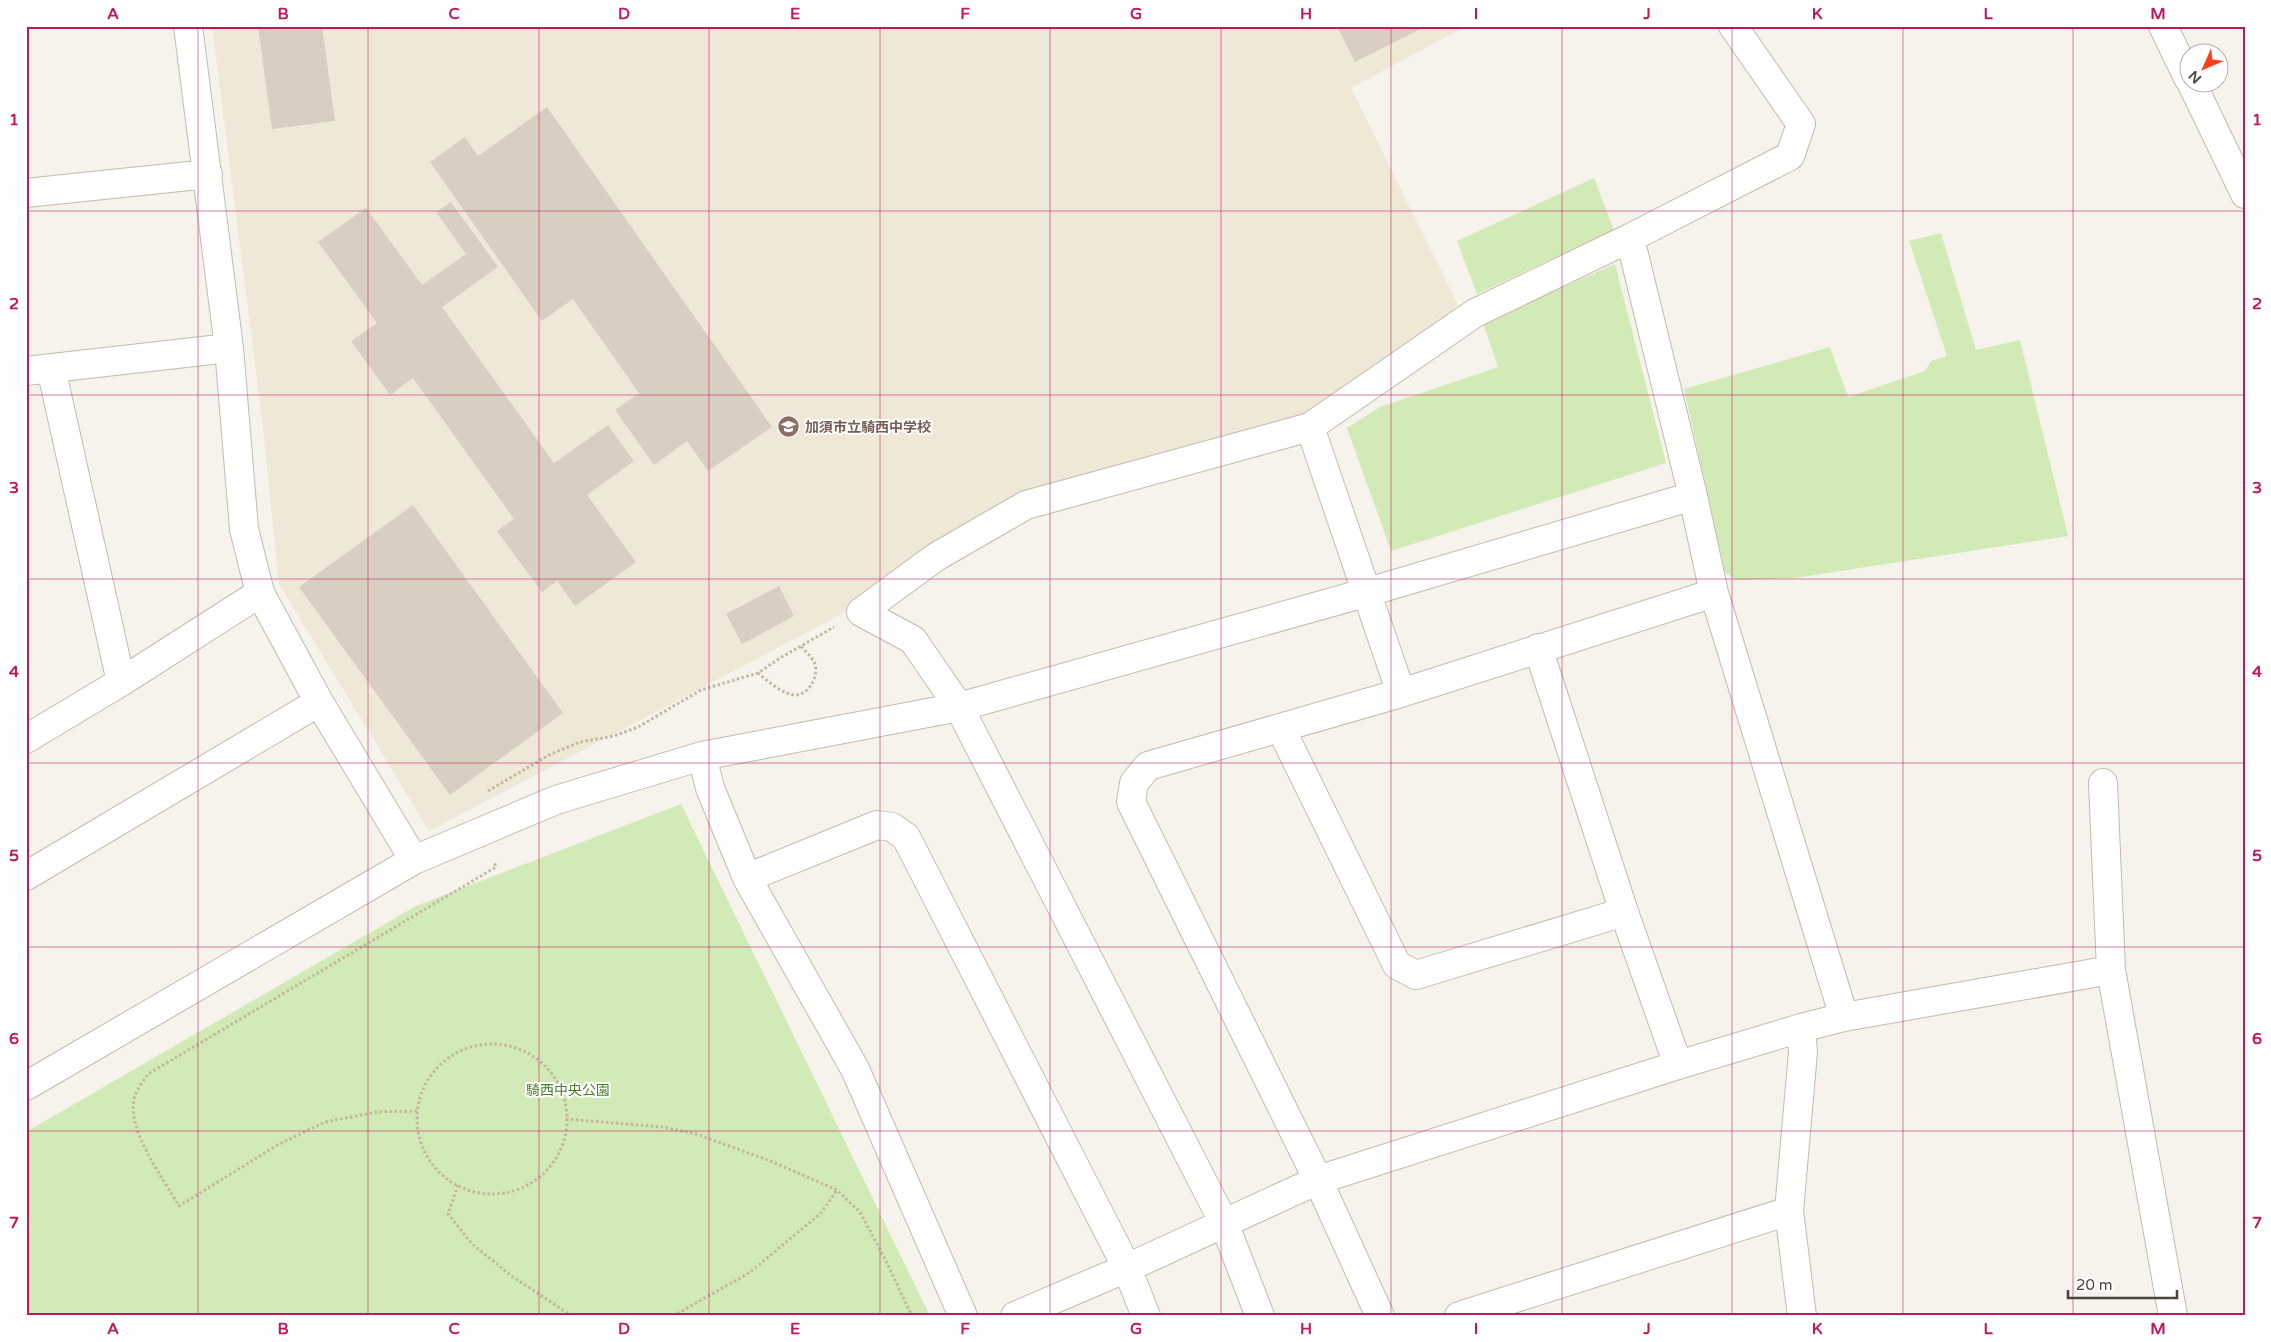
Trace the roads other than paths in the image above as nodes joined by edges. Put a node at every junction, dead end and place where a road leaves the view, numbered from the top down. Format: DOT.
graph roads {
  1 [pos="188,26"];
  2 [pos="1733,26"];
  3 [pos="2163,26"];
  4 [pos="2178,57"];
  5 [pos="2196,92"];
  6 [pos="208,174"];
  7 [pos="26,193"];
  8 [pos="2245,194"];
  9 [pos="1630,238"];
  10 [pos="229,348"];
  11 [pos="39,369"];
  12 [pos="1310,427"];
  13 [pos="1693,496"];
  14 [pos="1368,592"];
  15 [pos="260,593"];
  16 [pos="1714,593"];
  17 [pos="1538,648"];
  18 [pos="121,682"];
  19 [pos="1401,694"];
  20 [pos="319,702"];
  21 [pos="959,707"];
  22 [pos="1281,729"];
  23 [pos="26,739"];
  24 [pos="702,756"];
  25 [pos="2103,783"];
  26 [pos="414,860"];
  27 [pos="26,876"];
  28 [pos="747,878"];
  29 [pos="1624,912"];
  30 [pos="2112,970"];
  31 [pos="1844,1017"];
  32 [pos="1801,1028"];
  33 [pos="1678,1065"];
  34 [pos="26,1086"];
  35 [pos="1318,1180"];
  36 [pos="1790,1211"];
  37 [pos="1224,1223"];
  38 [pos="1127,1268"];
  39 [pos="963,1316"];
  40 [pos="1015,1316"];
  41 [pos="1146,1316"];
  42 [pos="1260,1316"];
  43 [pos="1380,1316"];
  44 [pos="1459,1316"];
  45 [pos="1802,1316"];
  46 [pos="2173,1316"];
  1 -- 6 [label="street"];
  2 -- 9 [label="street"];
  3 -- 4 [label="street"];
  5 -- 8 [label="street"];
  6 -- 7 [label="street"];
  6 -- 10 [label="street"];
  9 -- 12 [label="street"];
  9 -- 13 [label="street"];
  10 -- 11 [label="street"];
  10 -- 15 [label="street"];
  11 -- 18 [label="street"];
  12 -- 14 [label="street"];
  12 -- 21 [label="street"];
  13 -- 14 [label="street"];
  13 -- 16 [label="street"];
  14 -- 19 [label="street"];
  14 -- 21 [label="street"];
  15 -- 18 [label="street"];
  15 -- 20 [label="street"];
  16 -- 17 [label="street"];
  16 -- 31 [label="street"];
  17 -- 19 [label="street"];
  17 -- 29 [label="street"];
  18 -- 23 [label="street"];
  19 -- 22 [label="street"];
  20 -- 26 [label="street"];
  20 -- 27 [label="street"];
  21 -- 24 [label="street"];
  21 -- 37 [label="street"];
  22 -- 29 [label="street"];
  22 -- 35 [label="street"];
  24 -- 26 [label="street"];
  24 -- 28 [label="street"];
  25 -- 30 [label="street"];
  26 -- 34 [label="street"];
  28 -- 38 [label="street"];
  28 -- 39 [label="street"];
  29 -- 33 [label="street"];
  30 -- 31 [label="street"];
  30 -- 46 [label="street"];
  31 -- 32 [label="street"];
  32 -- 33 [label="street"];
  32 -- 36 [label="street"];
  33 -- 35 [label="street"];
  35 -- 37 [label="street"];
  35 -- 43 [label="street"];
  36 -- 44 [label="street"];
  36 -- 45 [label="street"];
  37 -- 38 [label="street"];
  37 -- 42 [label="street"];
  38 -- 40 [label="street"];
  38 -- 41 [label="street"];
}
